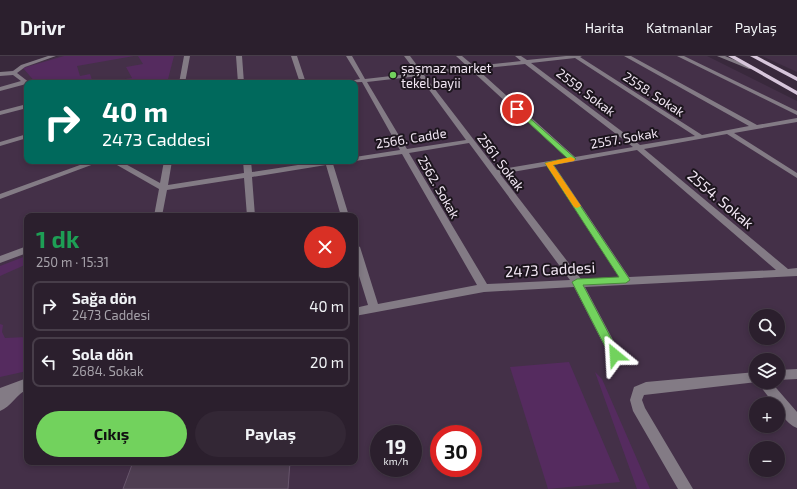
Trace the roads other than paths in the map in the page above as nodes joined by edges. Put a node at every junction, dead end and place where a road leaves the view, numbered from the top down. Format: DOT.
graph roads {
  1 [pos="53,56"];
  2 [pos="187,56"];
  3 [pos="239,56"];
  4 [pos="294,56"];
  5 [pos="349,56"];
  6 [pos="406,56"];
  7 [pos="459,56"];
  8 [pos="518,56"];
  9 [pos="575,56"];
  10 [pos="579,56"];
  11 [pos="627,56"];
  12 [pos="680,56"];
  13 [pos="720,56"];
  14 [pos="731,56"];
  15 [pos="738,56"];
  16 [pos="753,56"];
  17 [pos="526,62"];
  18 [pos="472,68"];
  19 [pos="751,68"];
  20 [pos="782,70"];
  21 [pos="14,73"];
  22 [pos="0,74"];
  23 [pos="420,74"];
  24 [pos="797,76"];
  25 [pos="797,79"];
  26 [pos="183,80"];
  27 [pos="241,80"];
  28 [pos="302,80"];
  29 [pos="24,81"];
  30 [pos="358,81"];
  31 [pos="363,81"];
  32 [pos="24,84"];
  33 [pos="797,86"];
  34 [pos="0,89"];
  35 [pos="797,93"];
  36 [pos="24,107"];
  37 [pos="0,113"];
  38 [pos="797,113"];
  39 [pos="797,120"];
  40 [pos="757,128"];
  41 [pos="729,133"];
  42 [pos="24,137"];
  43 [pos="701,137"];
  44 [pos="471,141"];
  45 [pos="0,144"];
  46 [pos="639,148"];
  47 [pos="404,151"];
  48 [pos="358,159"];
  49 [pos="572,159"];
  50 [pos="549,163"];
  51 [pos="90,164"];
  52 [pos="119,164"];
  53 [pos="167,164"];
  54 [pos="247,164"];
  55 [pos="316,164"];
  56 [pos="329,164"];
  57 [pos="494,173"];
  58 [pos="248,175"];
  59 [pos="797,176"];
  60 [pos="163,188"];
  61 [pos="0,197"];
  62 [pos="159,213"];
  63 [pos="251,213"];
  64 [pos="344,213"];
  65 [pos="24,250"];
  66 [pos="358,257"];
  67 [pos="0,260"];
  68 [pos="785,272"];
  69 [pos="797,272"];
  70 [pos="626,280"];
  71 [pos="577,282"];
  72 [pos="484,288"];
  73 [pos="374,308"];
  74 [pos="358,311"];
  75 [pos="615,355"];
  76 [pos="797,374"];
  77 [pos="785,375"];
  78 [pos="749,378"];
  79 [pos="24,384"];
  80 [pos="24,384"];
  81 [pos="24,385"];
  82 [pos="0,387"];
  83 [pos="769,389"];
  84 [pos="0,394"];
  85 [pos="0,405"];
  86 [pos="797,422"];
  87 [pos="686,489"];
  1 -- 21 [label="street"];
  2 -- 26 [label="street"];
  3 -- 27 [label="street"];
  4 -- 28 [label="street"];
  5 -- 31 [label="street, 2562. Sokak"];
  6 -- 23 [label="street, 2561. Sokak"];
  7 -- 18 [label="street"];
  8 -- 17 [label="street, 2559. Sokak"];
  9 -- 10 [label="street"];
  9 -- 17 [label="street"];
  9 -- 43 [label="street, 2558. Sokak"];
  11 -- 40 [label="street"];
  12 -- 38 [label="street"];
  13 -- 19 [label="street"];
  14 -- 19 [label="main road"];
  15 -- 33 [label="main road"];
  16 -- 20 [label="main road"];
  17 -- 18 [label="street"];
  17 -- 46 [label="street, 2559. Sokak"];
  18 -- 23 [label="street"];
  18 -- 49 [label="street"];
  19 -- 35 [label="main road"];
  20 -- 24 [label="main road"];
  20 -- 25 [label="main road"];
  21 -- 22 [label="street"];
  21 -- 29 [label="street"];
  23 -- 31 [label="street"];
  23 -- 44 [label="street, 2561. Sokak"];
  30 -- 31 [label="street"];
  31 -- 47 [label="street, 2562. Sokak"];
  32 -- 34 [label="street"];
  36 -- 37 [label="street"];
  39 -- 40 [label="street, 2557. Sokak"];
  40 -- 41 [label="street, 2557. Sokak"];
  41 -- 43 [label="street, 2557. Sokak"];
  41 -- 59 [label="street"];
  42 -- 45 [label="street"];
  43 -- 46 [label="street, 2557. Sokak"];
  44 -- 47 [label="street, 2566. Cadde"];
  44 -- 57 [label="street, 2561. Sokak"];
  46 -- 49 [label="street, 2557. Sokak"];
  46 -- 68 [label="street, 2554. Sokak"];
  47 -- 48 [label="street, 2566. Cadde"];
  47 -- 72 [label="street, 2562. Sokak"];
  49 -- 50 [label="street, 2557. Sokak"];
  50 -- 57 [label="street, 2557. Sokak"];
  50 -- 70 [label="street"];
  51 -- 61 [label="street"];
  52 -- 60 [label="street"];
  53 -- 60 [label="street"];
  54 -- 58 [label="street"];
  55 -- 58 [label="street"];
  56 -- 64 [label="street"];
  57 -- 71 [label="street, 2561. Sokak"];
  58 -- 60 [label="street"];
  58 -- 63 [label="street"];
  60 -- 62 [label="street"];
  65 -- 67 [label="street"];
  66 -- 73 [label="street"];
  68 -- 69 [label="street, 2473 Caddesi"];
  68 -- 70 [label="street, 2473 Caddesi"];
  70 -- 71 [label="street, 2473 Caddesi"];
  71 -- 72 [label="street, 2473 Caddesi"];
  71 -- 75 [label="street, 2561. Sokak"];
  72 -- 73 [label="street, 2473 Caddesi"];
  73 -- 74 [label="street, 2473 Caddesi"];
  76 -- 77 [label="street"];
  78 -- 87 [label="street"];
  79 -- 82 [label="street"];
  80 -- 84 [label="street"];
  81 -- 85 [label="street"];
  83 -- 86 [label="street"];
}
